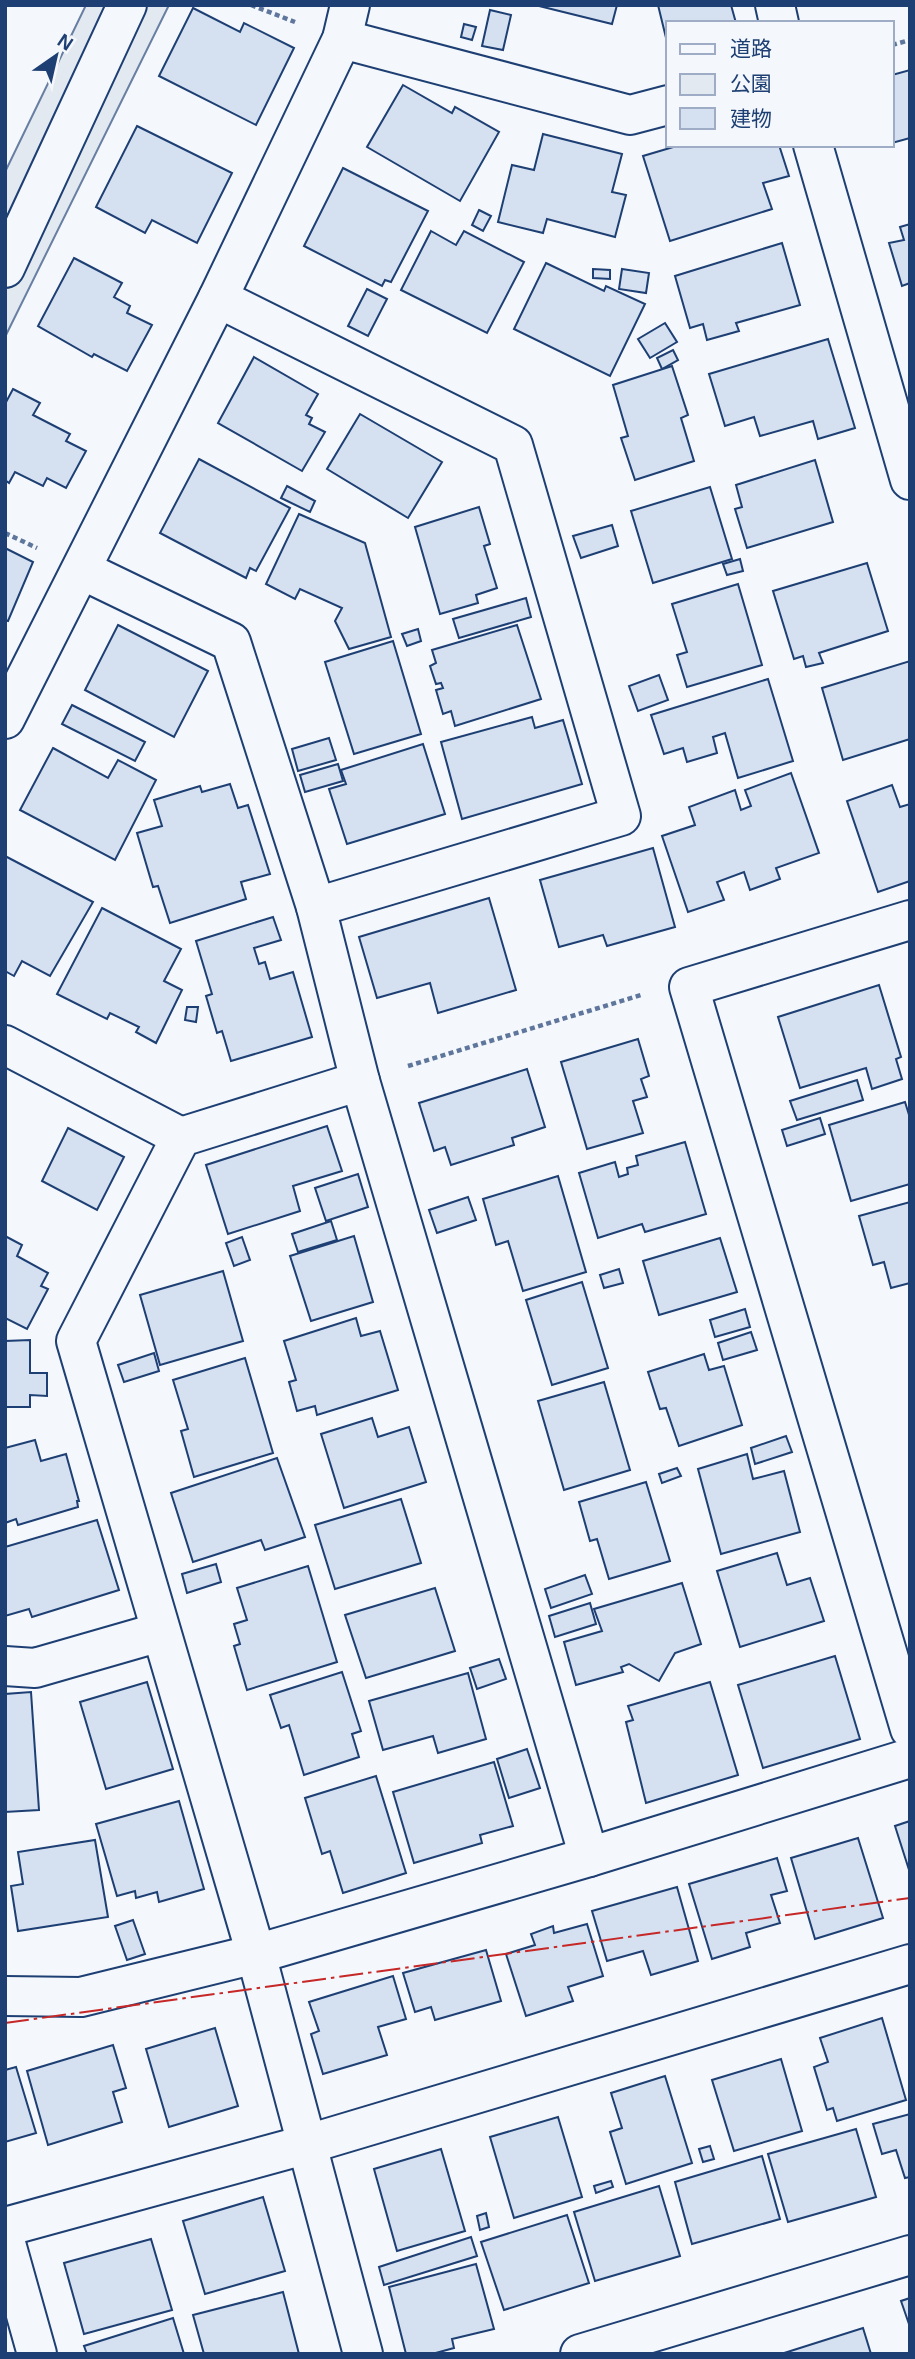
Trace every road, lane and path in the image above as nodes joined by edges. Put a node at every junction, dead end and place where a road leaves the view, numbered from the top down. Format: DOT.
graph roads {
  1 [pos="127,5"];
  2 [pos="251,5"];
  3 [pos="276,14"];
  4 [pos="346,22"];
  5 [pos="666,106"];
  6 [pos="814,147"];
  7 [pos="5,268"];
  8 [pos="218,298"];
  9 [pos="910,480"];
  10 [pos="82,570"];
  11 [pos="5,719"];
  12 [pos="316,907"];
  13 [pos="910,919"];
  14 [pos="689,987"];
  15 [pos="5,1045"];
  16 [pos="360,1081"];
  17 [pos="181,1136"];
  18 [pos="160,1632"];
  19 [pos="5,1666"];
  20 [pos="910,1730"];
  21 [pos="910,1758"];
  22 [pos="589,1857"];
  23 [pos="256,1954"];
  24 [pos="910,1964"];
  25 [pos="5,1996"];
  26 [pos="308,2144"];
  27 [pos="5,2227"];
  28 [pos="5,2240"];
  29 [pos="910,2255"];
  30 [pos="37,2354"];
  31 [pos="363,2354"];
  32 [pos="580,2354"];
  1 -- 7 [label="street"];
  2 -- 3 [label="path"];
  4 -- 5 [label="street"];
  4 -- 8 [label="street"];
  6 -- 9 [label="street"];
  8 -- 10 [label="street"];
  8 -- 12 [label="street"];
  10 -- 11 [label="street"];
  10 -- 12 [label="street"];
  12 -- 16 [label="street"];
  13 -- 14 [label="street"];
  14 -- 16 [label="path"];
  14 -- 20 [label="street"];
  15 -- 17 [label="street"];
  16 -- 17 [label="street"];
  16 -- 22 [label="street"];
  17 -- 18 [label="street"];
  18 -- 19 [label="street"];
  18 -- 23 [label="street"];
  21 -- 22 [label="street"];
  22 -- 23 [label="street"];
  23 -- 25 [label="street"];
  23 -- 26 [label="street"];
  24 -- 26 [label="street"];
  26 -- 27 [label="street"];
  26 -- 31 [label="street"];
  28 -- 30 [label="street"];
  29 -- 32 [label="street"];
}
